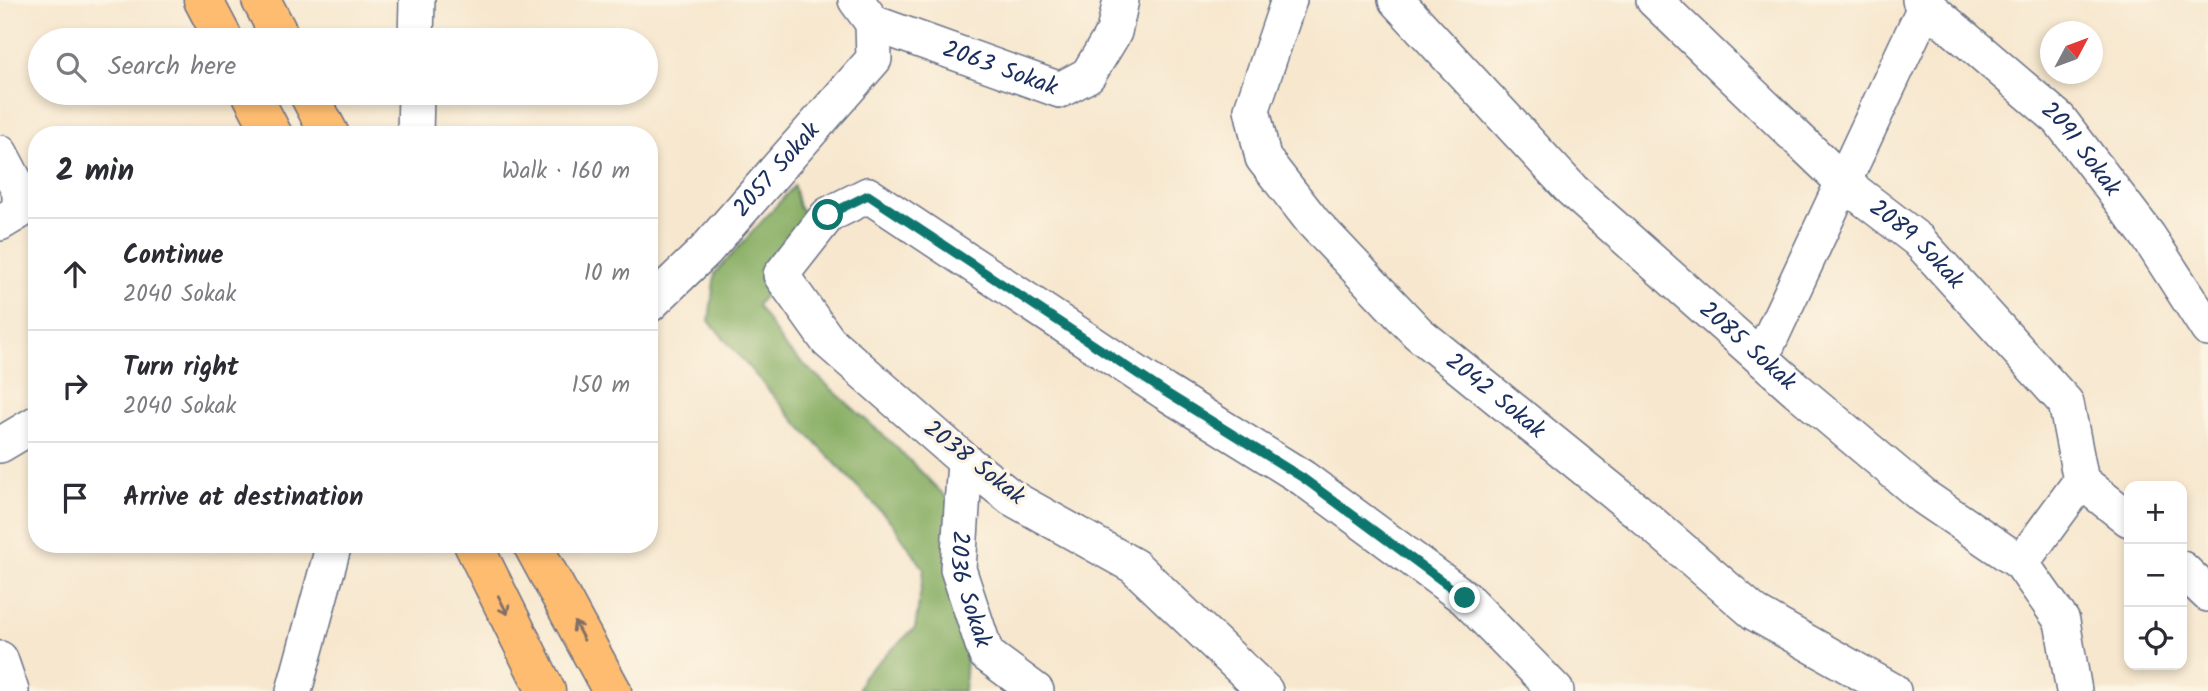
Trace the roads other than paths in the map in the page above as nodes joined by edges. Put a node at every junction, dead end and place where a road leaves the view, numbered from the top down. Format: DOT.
graph roads {
  1 [pos="203,0"];
  2 [pos="261,0"];
  3 [pos="417,0"];
  4 [pos="1121,0"];
  5 [pos="1289,0"];
  6 [pos="1396,0"];
  7 [pos="1654,0"];
  8 [pos="1940,7"];
  9 [pos="864,12"];
  10 [pos="218,28"];
  11 [pos="276,28"];
  12 [pos="416,28"];
  13 [pos="257,105"];
  14 [pos="314,105"];
  15 [pos="416,105"];
  16 [pos="268,126"];
  17 [pos="325,126"];
  18 [pos="415,126"];
  19 [pos="0,153"];
  20 [pos="1845,184"];
  21 [pos="10,217"];
  22 [pos="658,296"];
  23 [pos="2208,329"];
  24 [pos="1761,358"];
  25 [pos="28,428"];
  26 [pos="0,445"];
  27 [pos="965,461"];
  28 [pos="2081,481"];
  29 [pos="2124,515"];
  30 [pos="332,553"];
  31 [pos="477,553"];
  32 [pos="538,553"];
  33 [pos="2021,563"];
  34 [pos="2187,574"];
  35 [pos="2208,594"];
  36 [pos="986,654"];
  37 [pos="0,659"];
  38 [pos="11,691"];
  39 [pos="294,691"];
  40 [pos="546,691"];
  41 [pos="612,691"];
  42 [pos="986,691"];
  43 [pos="1036,691"];
  44 [pos="1265,691"];
  45 [pos="1556,691"];
  46 [pos="1893,691"];
  47 [pos="2074,691"];
  1 -- 10 [label="main road"];
  2 -- 11 [label="main road"];
  3 -- 12 [label="street"];
  4 -- 9 [label="street, 2063 Sokak"];
  5 -- 46 [label="street, 2042 Sokak"];
  6 -- 24 [label="street, 2085 Sokak"];
  7 -- 20 [label="street, 2089 Sokak"];
  8 -- 20 [label="street"];
  8 -- 23 [label="street, 2091 Sokak"];
  9 -- 22 [label="street, 2057 Sokak"];
  13 -- 16 [label="main road"];
  14 -- 17 [label="main road"];
  15 -- 18 [label="street"];
  19 -- 21 [label="street"];
  20 -- 24 [label="street"];
  20 -- 28 [label="street, 2089 Sokak"];
  24 -- 33 [label="street, 2085 Sokak"];
  25 -- 26 [label="street"];
  27 -- 36 [label="street, 2036 Sokak"];
  27 -- 44 [label="street, 2038 Sokak"];
  27 -- 45 [label="street, 2038 Sokak"];
  28 -- 29 [label="street"];
  28 -- 33 [label="street"];
  30 -- 39 [label="street"];
  31 -- 40 [label="main road, one-way"];
  41 -- 32 [label="main road, one-way"];
  33 -- 47 [label="street, 2085 Sokak"];
  34 -- 35 [label="street"];
  36 -- 42 [label="street"];
  36 -- 43 [label="street, 2036 Sokak"];
  37 -- 38 [label="street"];
}
